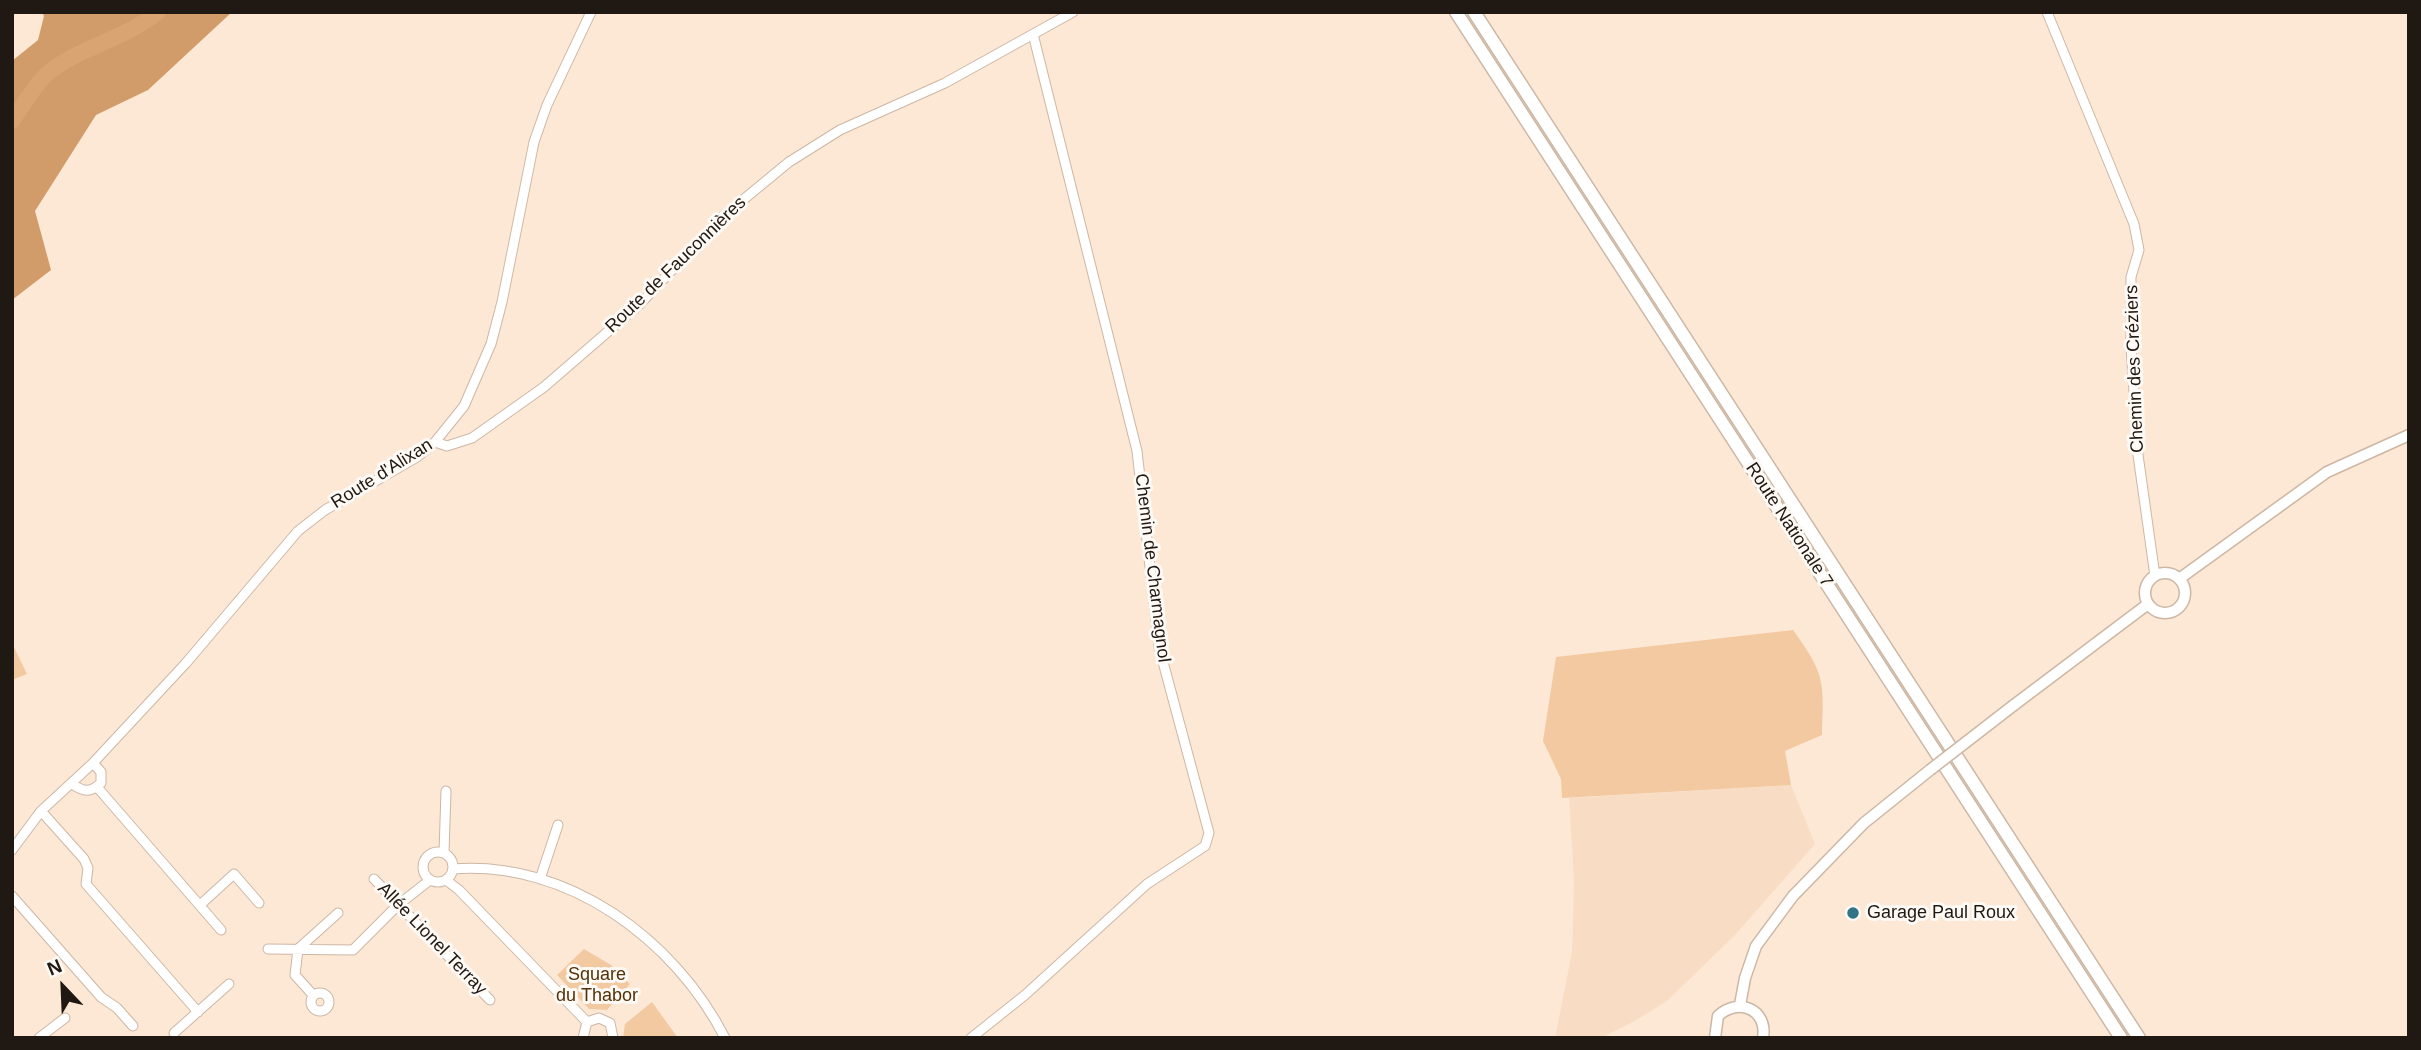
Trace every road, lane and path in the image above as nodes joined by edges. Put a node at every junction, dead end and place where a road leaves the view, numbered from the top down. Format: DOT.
graph roads {
  1 [pos="591,12"];
  2 [pos="1073,12"];
  3 [pos="1456,12"];
  4 [pos="1474,12"];
  5 [pos="2047,12"];
  6 [pos="1033,34"];
  7 [pos="2409,435"];
  8 [pos="435,442"];
  9 [pos="2155,576"];
  10 [pos="2179,579"];
  11 [pos="2148,604"];
  12 [pos="93,763"];
  13 [pos="72,784"];
  14 [pos="97,787"];
  15 [pos="446,791"];
  16 [pos="41,811"];
  17 [pos="558,825"];
  18 [pos="14,848"];
  19 [pos="444,853"];
  20 [pos="453,869"];
  21 [pos="374,879"];
  22 [pos="540,879"];
  23 [pos="430,880"];
  24 [pos="446,880"];
  25 [pos="12,896"];
  26 [pos="259,903"];
  27 [pos="200,905"];
  28 [pos="398,905"];
  29 [pos="338,913"];
  30 [pos="221,930"];
  31 [pos="268,949"];
  32 [pos="298,949"];
  33 [pos="229,984"];
  34 [pos="313,995"];
  35 [pos="490,1000"];
  36 [pos="1740,1005"];
  37 [pos="198,1012"];
  38 [pos="65,1018"];
  39 [pos="587,1023"];
  40 [pos="133,1026"];
  41 [pos="174,1033"];
  42 [pos="40,1038"];
  43 [pos="583,1038"];
  44 [pos="613,1038"];
  45 [pos="725,1038"];
  46 [pos="971,1038"];
  47 [pos="1714,1038"];
  48 [pos="1763,1038"];
  49 [pos="2121,1038"];
  50 [pos="2139,1038"];
  1 -- 8 [label="street, Route d'Alixan"];
  2 -- 6 [label="street, Route de Fauconnières"];
  3 -- 49 [label="highway, Route Nationale 7"];
  4 -- 50 [label="highway, Route Nationale 7"];
  5 -- 9 [label="street, Chemin des Créziers"];
  6 -- 8 [label="street, Route de Fauconnières"];
  6 -- 46 [label="street, Chemin de Charmagnol"];
  7 -- 10 [label="main road"];
  8 -- 12 [label="street, Route d'Alixan"];
  9 -- 10 [label="main road"];
  9 -- 11 [label="main road"];
  10 -- 11 [label="main road"];
  11 -- 36 [label="main road, bridge"];
  12 -- 13 [label="street, Route d'Alixan"];
  12 -- 14 [label="street"];
  13 -- 14 [label="street"];
  13 -- 16 [label="street, Route d'Alixan"];
  14 -- 27 [label="street"];
  15 -- 19 [label="street"];
  16 -- 18 [label="street, Route d'Alixan"];
  16 -- 37 [label="street"];
  17 -- 22 [label="street"];
  19 -- 20 [label="street"];
  19 -- 23 [label="street"];
  20 -- 22 [label="street"];
  20 -- 24 [label="street"];
  21 -- 28 [label="street, Allée Lionel Terray"];
  22 -- 45 [label="street"];
  23 -- 24 [label="street"];
  23 -- 28 [label="street"];
  24 -- 39 [label="street"];
  25 -- 40 [label="street"];
  26 -- 27 [label="street"];
  27 -- 30 [label="street"];
  28 -- 32 [label="street"];
  28 -- 35 [label="street, Allée Lionel Terray"];
  29 -- 32 [label="street"];
  31 -- 32 [label="street"];
  32 -- 34 [label="street"];
  33 -- 37 [label="street"];
  36 -- 47 [label="main road"];
  36 -- 48 [label="main road"];
  37 -- 41 [label="street"];
  38 -- 42 [label="street"];
  39 -- 43 [label="street"];
  39 -- 44 [label="street"];
}
